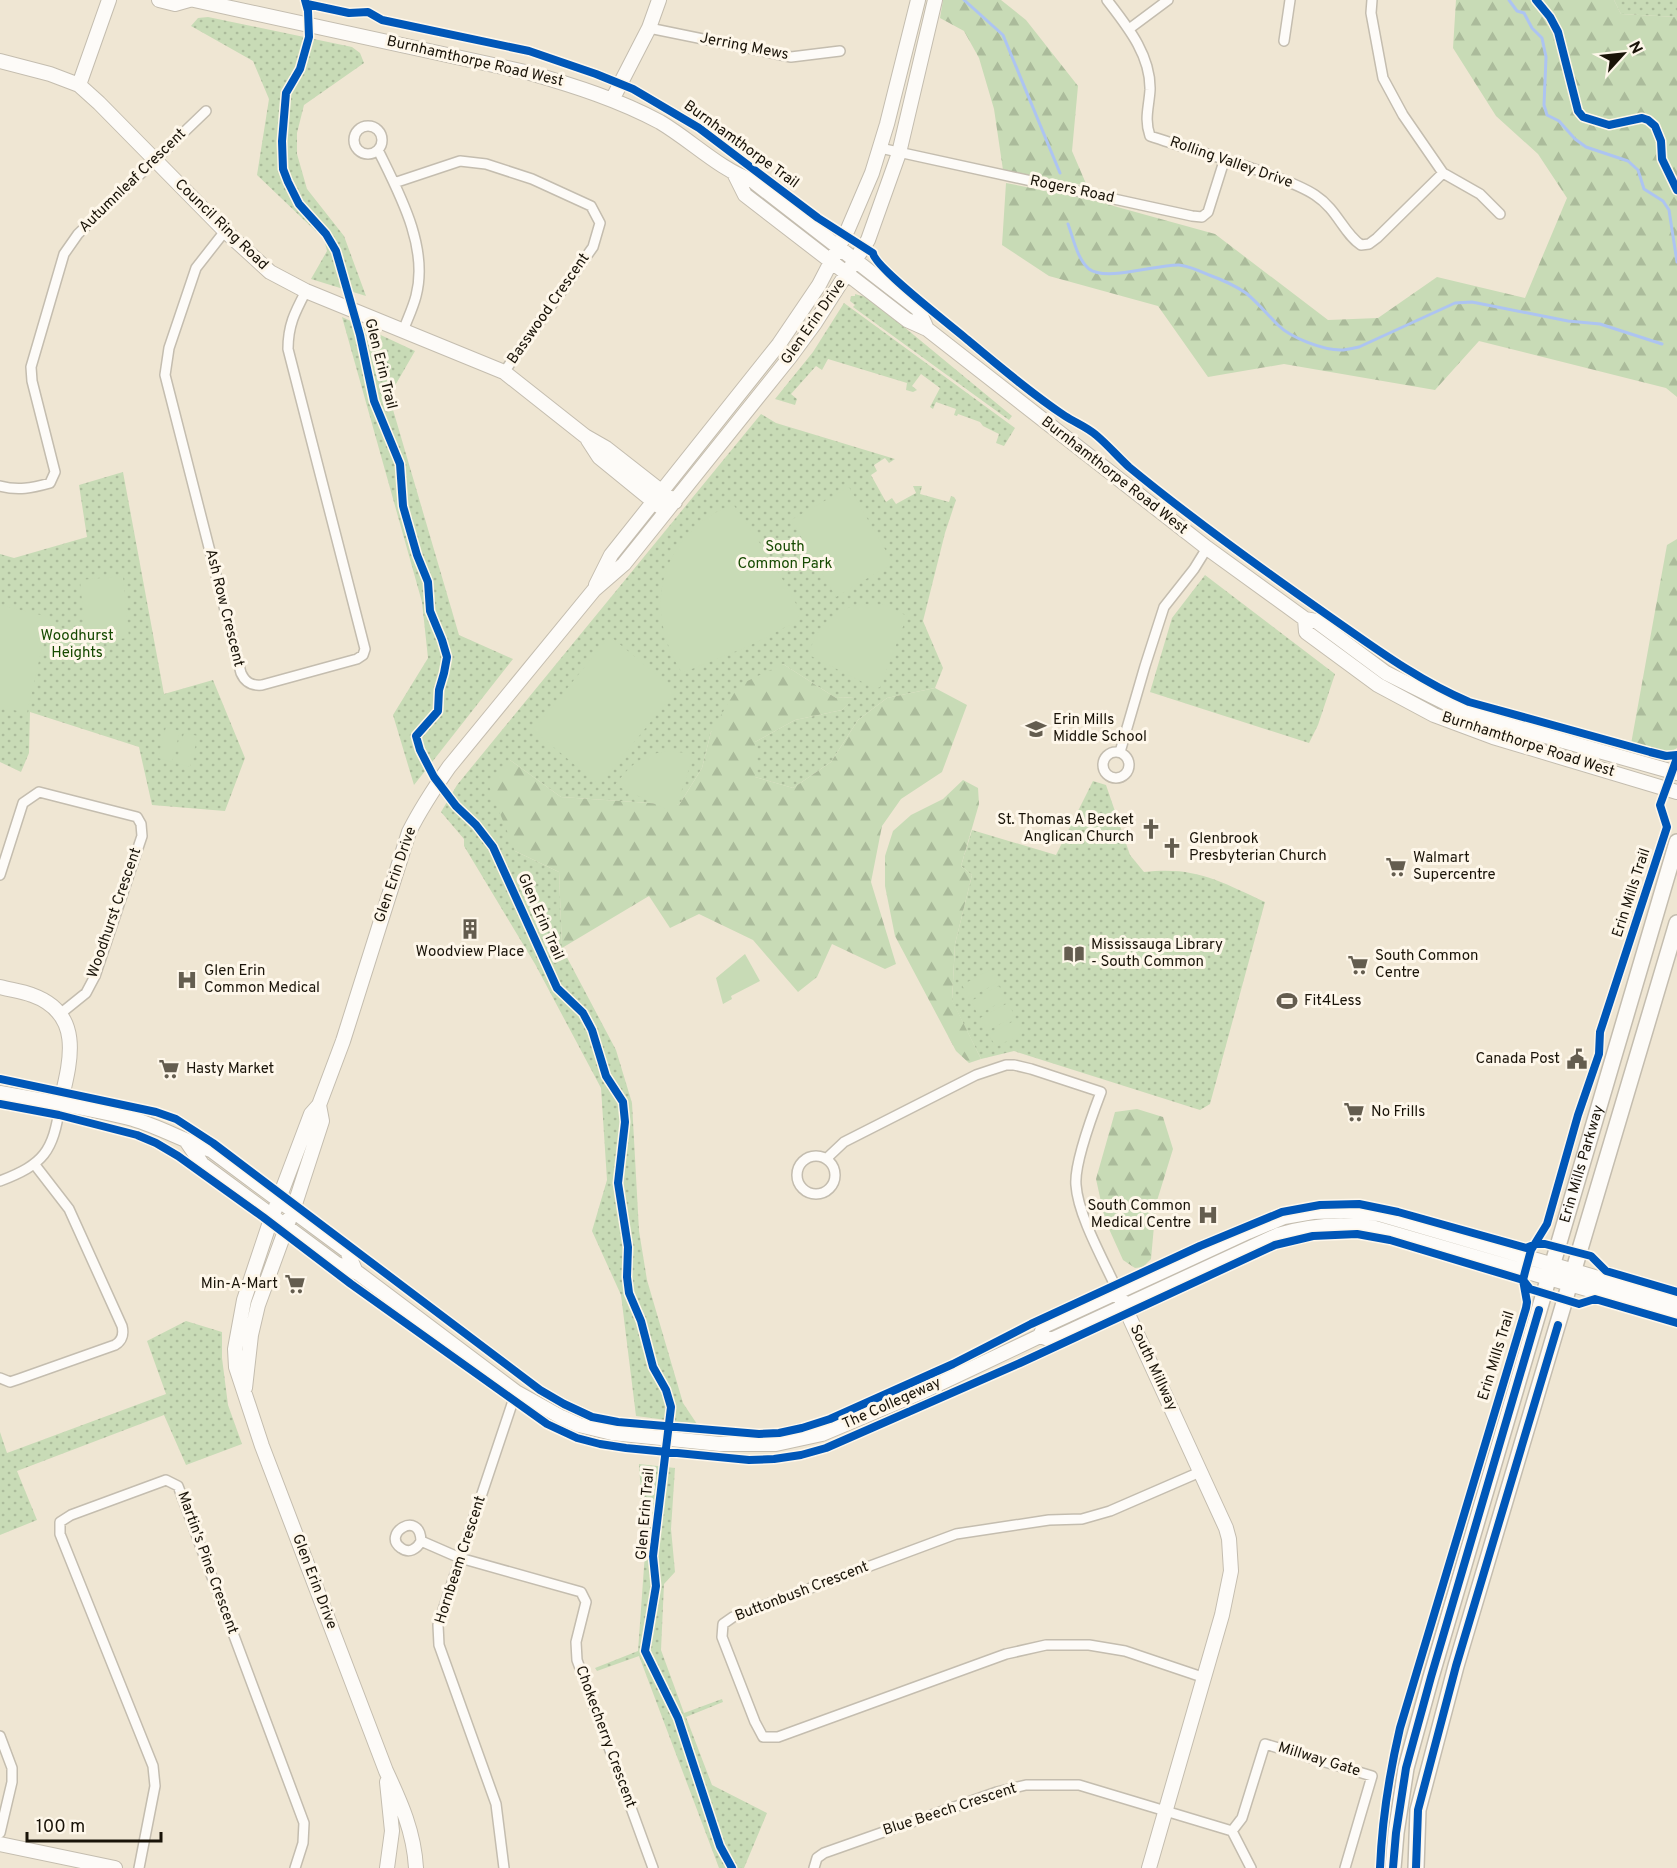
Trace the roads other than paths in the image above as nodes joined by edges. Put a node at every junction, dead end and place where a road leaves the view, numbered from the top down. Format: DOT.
graph roads {
  1 [pos="109,0"];
  2 [pos="159,0"];
  3 [pos="189,0"];
  4 [pos="194,0"];
  5 [pos="660,0"];
  6 [pos="918,0"];
  7 [pos="935,0"];
  8 [pos="1107,0"];
  9 [pos="1168,0"];
  10 [pos="1290,0"];
  11 [pos="1372,0"];
  12 [pos="649,28"];
  13 [pos="1129,29"];
  14 [pos="1284,41"];
  15 [pos="840,51"];
  16 [pos="0,61"];
  17 [pos="79,85"];
  18 [pos="612,100"];
  19 [pos="206,111"];
  20 [pos="880,148"];
  21 [pos="378,150"];
  22 [pos="899,153"];
  23 [pos="1225,159"];
  24 [pos="154,161"];
  25 [pos="1443,173"];
  26 [pos="735,175"];
  27 [pos="394,183"];
  28 [pos="1500,214"];
  29 [pos="225,231"];
  30 [pos="839,247"];
  31 [pos="855,260"];
  32 [pos="831,262"];
  33 [pos="847,274"];
  34 [pos="306,291"];
  35 [pos="927,329"];
  36 [pos="403,331"];
  37 [pos="504,372"];
  38 [pos="0,486"];
  39 [pos="658,496"];
  40 [pos="671,507"];
  41 [pos="1207,548"];
  42 [pos="594,590"];
  43 [pos="1305,619"];
  44 [pos="1120,752"];
  45 [pos="1677,774"];
  46 [pos="1677,792"];
  47 [pos="1677,842"];
  48 [pos="0,875"];
  49 [pos="1677,923"];
  50 [pos="0,987"];
  51 [pos="60,1014"];
  52 [pos="0,1093"];
  53 [pos="60,1105"];
  54 [pos="319,1105"];
  55 [pos="187,1142"];
  56 [pos="826,1159"];
  57 [pos="35,1165"];
  58 [pos="0,1181"];
  59 [pos="278,1200"];
  60 [pos="292,1211"];
  61 [pos="272,1216"];
  62 [pos="287,1227"];
  63 [pos="355,1270"];
  64 [pos="1550,1271"];
  65 [pos="1572,1277"];
  66 [pos="1118,1292"];
  67 [pos="1677,1301"];
  68 [pos="1125,1306"];
  69 [pos="1677,1315"];
  70 [pos="1040,1336"];
  71 [pos="0,1378"];
  72 [pos="245,1391"];
  73 [pos="516,1392"];
  74 [pos="1200,1472"];
  75 [pos="421,1542"];
  76 [pos="460,1558"];
  77 [pos="1205,1678"];
  78 [pos="0,1736"];
  79 [pos="386,1771"];
  80 [pos="1166,1810"];
  81 [pos="1232,1831"];
  82 [pos="0,1833"];
  83 [pos="0,1844"];
  84 [pos="78,1864"];
  85 [pos="115,1868"];
  86 [pos="139,1868"];
  87 [pos="295,1868"];
  88 [pos="387,1868"];
  89 [pos="416,1868"];
  90 [pos="504,1868"];
  91 [pos="654,1868"];
  92 [pos="814,1868"];
  93 [pos="1149,1868"];
  94 [pos="1251,1868"];
  95 [pos="1345,1868"];
  96 [pos="1393,1868"];
  97 [pos="1416,1868"];
  1 -- 17 [label="street"];
  2 -- 3 [label="street"];
  4 -- 18 [label="street, Burnhamthorpe Road West"];
  5 -- 12 [label="street"];
  6 -- 20 [label="street, Glen Erin Drive"];
  7 -- 22 [label="street, Glen Erin Drive"];
  8 -- 13 [label="street, Rolling Valley Drive"];
  9 -- 13 [label="street"];
  10 -- 14 [label="street"];
  11 -- 25 [label="street"];
  12 -- 15 [label="street, Jerring Mews"];
  12 -- 18 [label="street"];
  13 -- 23 [label="street, Rolling Valley Drive"];
  16 -- 17 [label="street, Council Ring Road"];
  17 -- 24 [label="street, Council Ring Road"];
  18 -- 26 [label="street, Burnhamthorpe Road West"];
  19 -- 24 [label="street, Autumnleaf Crescent"];
  20 -- 22 [label="street, Rogers Road"];
  20 -- 30 [label="street, Glen Erin Drive"];
  21 -- 27 [label="street"];
  22 -- 23 [label="street, Rogers Road"];
  22 -- 31 [label="street, Glen Erin Drive"];
  23 -- 25 [label="street, Rolling Valley Drive"];
  24 -- 29 [label="street, Council Ring Road"];
  24 -- 38 [label="street, Autumnleaf Crescent"];
  25 -- 28 [label="street"];
  26 -- 30 [label="street, Burnhamthorpe Road West"];
  26 -- 32 [label="street, Burnhamthorpe Road West"];
  27 -- 36 [label="street"];
  27 -- 37 [label="street, Basswood Crescent"];
  29 -- 34 [label="street, Council Ring Road"];
  29 -- 34 [label="street, Ash Row Crescent"];
  30 -- 31 [label="street, Burnhamthorpe Road West"];
  30 -- 32 [label="street, Glen Erin Drive"];
  31 -- 33 [label="street, Glen Erin Drive"];
  31 -- 35 [label="street, Burnhamthorpe Road West"];
  32 -- 33 [label="street, Burnhamthorpe Road West"];
  32 -- 39 [label="street, Glen Erin Drive"];
  33 -- 35 [label="street, Burnhamthorpe Road West"];
  33 -- 40 [label="street, Glen Erin Drive"];
  34 -- 36 [label="street, Council Ring Road"];
  35 -- 41 [label="street, Burnhamthorpe Road West"];
  36 -- 37 [label="street, Council Ring Road"];
  37 -- 39 [label="street, Council Ring Road"];
  39 -- 40 [label="street, Council Ring Road"];
  39 -- 42 [label="street, Glen Erin Drive"];
  40 -- 42 [label="street, Glen Erin Drive"];
  41 -- 43 [label="street, Burnhamthorpe Road West"];
  41 -- 44 [label="street"];
  42 -- 54 [label="street, Glen Erin Drive"];
  43 -- 45 [label="street, Burnhamthorpe Road West"];
  43 -- 46 [label="street, Burnhamthorpe Road West"];
  47 -- 64 [label="main road, Erin Mills Parkway"];
  48 -- 51 [label="street, Woodhurst Crescent"];
  49 -- 65 [label="main road, Erin Mills Parkway"];
  50 -- 51 [label="street"];
  51 -- 53 [label="street"];
  52 -- 53 [label="street, The Collegeway"];
  53 -- 55 [label="street, The Collegeway"];
  53 -- 57 [label="street"];
  54 -- 59 [label="street, Glen Erin Drive"];
  54 -- 60 [label="street, Glen Erin Drive"];
  55 -- 59 [label="street, The Collegeway"];
  55 -- 61 [label="street, The Collegeway"];
  56 -- 56 [label="street"];
  56 -- 66 [label="street, South Millway"];
  57 -- 58 [label="street"];
  57 -- 71 [label="street"];
  59 -- 60 [label="street, The Collegeway"];
  59 -- 61 [label="street, Glen Erin Drive"];
  60 -- 62 [label="street, Glen Erin Drive"];
  60 -- 63 [label="street, The Collegeway"];
  61 -- 62 [label="street, The Collegeway"];
  61 -- 72 [label="street, Glen Erin Drive"];
  62 -- 63 [label="street, The Collegeway"];
  62 -- 72 [label="street, Glen Erin Drive"];
  63 -- 73 [label="street, The Collegeway"];
  64 -- 65 [label="street, The Collegeway"];
  64 -- 66 [label="street, The Collegeway"];
  64 -- 68 [label="street, The Collegeway"];
  64 -- 96 [label="main road, Erin Mills Parkway"];
  65 -- 67 [label="street, The Collegeway"];
  65 -- 69 [label="street, The Collegeway"];
  65 -- 97 [label="main road, Erin Mills Parkway"];
  66 -- 68 [label="street, South Millway"];
  66 -- 70 [label="street, The Collegeway"];
  68 -- 70 [label="street, The Collegeway"];
  68 -- 74 [label="street, South Millway"];
  70 -- 73 [label="street, The Collegeway"];
  72 -- 79 [label="street, Glen Erin Drive"];
  73 -- 76 [label="street, Hornbeam Crescent"];
  74 -- 77 [label="street, South Millway"];
  74 -- 77 [label="street, Buttonbush Crescent"];
  75 -- 76 [label="street, Chokecherry Crescent"];
  76 -- 90 [label="street, Hornbeam Crescent"];
  76 -- 91 [label="street, Chokecherry Crescent"];
  77 -- 80 [label="street, South Millway"];
  78 -- 82 [label="street"];
  79 -- 88 [label="street, Glen Erin Drive"];
  79 -- 89 [label="street, Glen Erin Drive"];
  80 -- 81 [label="street"];
  80 -- 92 [label="street, Blue Beech Crescent"];
  80 -- 93 [label="street, South Millway"];
  81 -- 94 [label="street"];
  81 -- 95 [label="street, Millway Gate"];
  83 -- 84 [label="street"];
  84 -- 85 [label="street"];
  86 -- 87 [label="street, Martin's Pine Crescent"];
}
